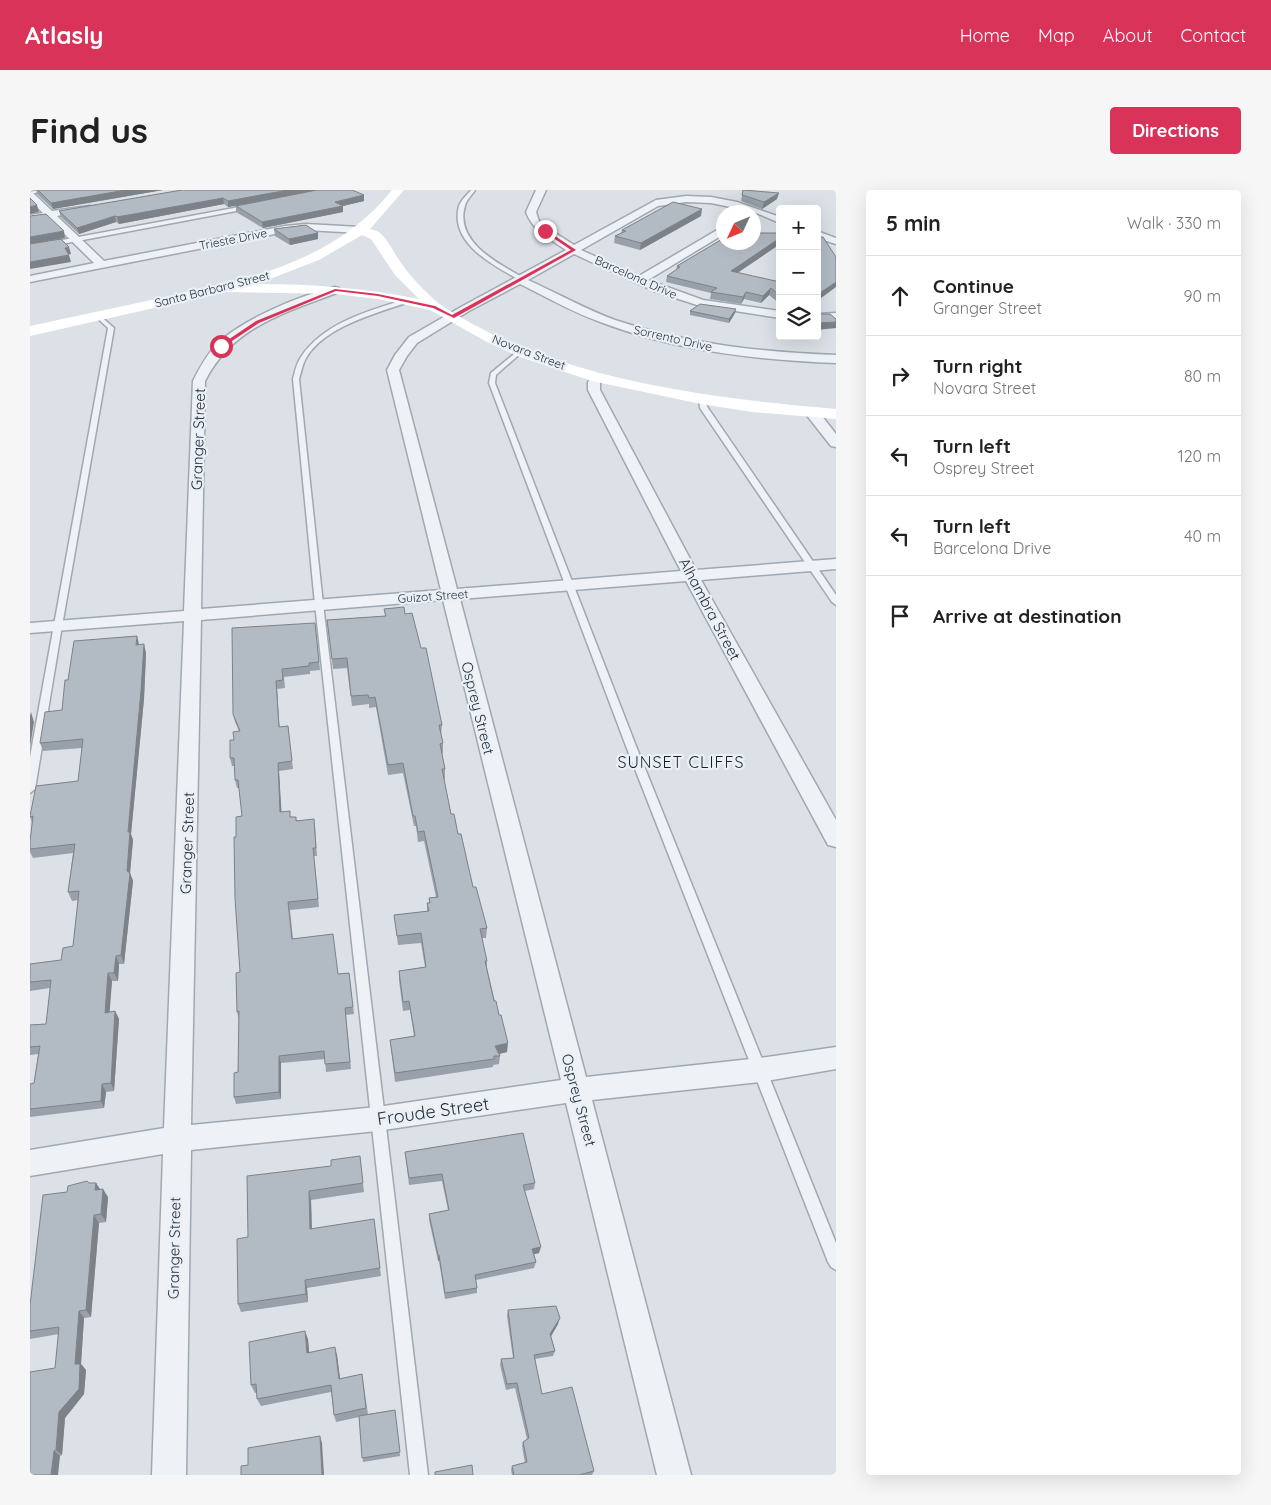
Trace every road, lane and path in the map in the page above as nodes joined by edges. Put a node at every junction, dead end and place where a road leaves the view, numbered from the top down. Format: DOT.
graph roads {
  1 [pos="46,190"];
  2 [pos="398,190"];
  3 [pos="473,190"];
  4 [pos="541,190"];
  5 [pos="30,194"];
  6 [pos="261,205"];
  7 [pos="736,205"];
  8 [pos="97,206"];
  9 [pos="761,214"];
  10 [pos="50,215"];
  11 [pos="30,218"];
  12 [pos="776,219"];
  13 [pos="360,230"];
  14 [pos="716,234"];
  15 [pos="821,235"];
  16 [pos="76,239"];
  17 [pos="836,241"];
  18 [pos="30,248"];
  19 [pos="574,250"];
  20 [pos="102,265"];
  21 [pos="30,279"];
  22 [pos="521,279"];
  23 [pos="640,280"];
  24 [pos="226,288"];
  25 [pos="335,290"];
  26 [pos="407,302"];
  27 [pos="444,312"];
  28 [pos="776,314"];
  29 [pos="98,316"];
  30 [pos="836,316"];
  31 [pos="821,317"];
  32 [pos="30,331"];
  33 [pos="520,351"];
  34 [pos="836,359"];
  35 [pos="598,378"];
  36 [pos="701,399"];
  37 [pos="812,413"];
  38 [pos="836,414"];
  39 [pos="836,443"];
  40 [pos="836,564"];
  41 [pos="810,566"];
  42 [pos="692,576"];
  43 [pos="570,584"];
  44 [pos="449,595"];
  45 [pos="836,602"];
  46 [pos="319,604"];
  47 [pos="194,616"];
  48 [pos="57,626"];
  49 [pos="30,628"];
  50 [pos="30,789"];
  51 [pos="836,838"];
  52 [pos="836,1058"];
  53 [pos="760,1070"];
  54 [pos="576,1090"];
  55 [pos="377,1119"];
  56 [pos="177,1139"];
  57 [pos="30,1163"];
  58 [pos="836,1262"];
  59 [pos="169,1475"];
  60 [pos="419,1475"];
  61 [pos="674,1475"];
  1 -- 5 [label="lane"];
  2 -- 13 [label="street, Santa Barbara Street"];
  3 -- 22 [label="lane"];
  4 -- 19 [label="street, Barcelona Drive"];
  5 -- 10 [label="street"];
  6 -- 16 [label="lane"];
  7 -- 19 [label="street, Osprey Street"];
  8 -- 10 [label="street"];
  9 -- 12 [label="street, Osprey Street"];
  10 -- 11 [label="street"];
  10 -- 16 [label="street"];
  13 -- 20 [label="street, Trieste Drive"];
  13 -- 24 [label="street, Santa Barbara Street"];
  13 -- 27 [label="street, Trieste Drive"];
  14 -- 23 [label="street"];
  15 -- 17 [label="street"];
  16 -- 18 [label="lane"];
  16 -- 20 [label="street"];
  19 -- 22 [label="street, Osprey Street"];
  19 -- 23 [label="street, Barcelona Drive"];
  20 -- 21 [label="street, Trieste Drive"];
  22 -- 27 [label="street, Osprey Street"];
  22 -- 34 [label="street, Sorrento Drive"];
  23 -- 28 [label="street, Barcelona Drive"];
  24 -- 25 [label="street, Novara Street"];
  24 -- 29 [label="street, Santa Barbara Street"];
  25 -- 26 [label="street, Novara Street"];
  25 -- 47 [label="street, Granger Street"];
  26 -- 27 [label="street, Novara Street"];
  26 -- 46 [label="lane"];
  27 -- 33 [label="street, Novara Street"];
  27 -- 44 [label="street, Osprey Street"];
  29 -- 32 [label="street, Santa Barbara Street"];
  29 -- 48 [label="lane"];
  30 -- 31 [label="street"];
  33 -- 35 [label="street, Novara Street"];
  33 -- 43 [label="lane"];
  35 -- 36 [label="street, Novara Street"];
  35 -- 42 [label="street, Alhambra Street"];
  36 -- 37 [label="street, Novara Street"];
  36 -- 41 [label="lane"];
  37 -- 38 [label="street, Novara Street"];
  37 -- 39 [label="street"];
  40 -- 41 [label="street, Guizot Street"];
  41 -- 42 [label="street, Guizot Street"];
  41 -- 45 [label="lane"];
  42 -- 43 [label="street, Guizot Street"];
  42 -- 51 [label="street, Alhambra Street"];
  43 -- 44 [label="street, Guizot Street"];
  43 -- 53 [label="lane"];
  44 -- 46 [label="street, Guizot Street"];
  44 -- 54 [label="street, Osprey Street"];
  46 -- 47 [label="street, Guizot Street"];
  46 -- 55 [label="lane"];
  47 -- 48 [label="street, Guizot Street"];
  47 -- 56 [label="street, Granger Street"];
  48 -- 49 [label="street, Guizot Street"];
  48 -- 50 [label="lane"];
  52 -- 53 [label="street, Froude Street"];
  53 -- 54 [label="street, Froude Street"];
  53 -- 58 [label="lane"];
  54 -- 55 [label="street, Froude Street"];
  54 -- 61 [label="street, Osprey Street"];
  55 -- 56 [label="street, Froude Street"];
  55 -- 60 [label="lane"];
  56 -- 57 [label="street, Froude Street"];
  56 -- 59 [label="street, Granger Street"];
}
